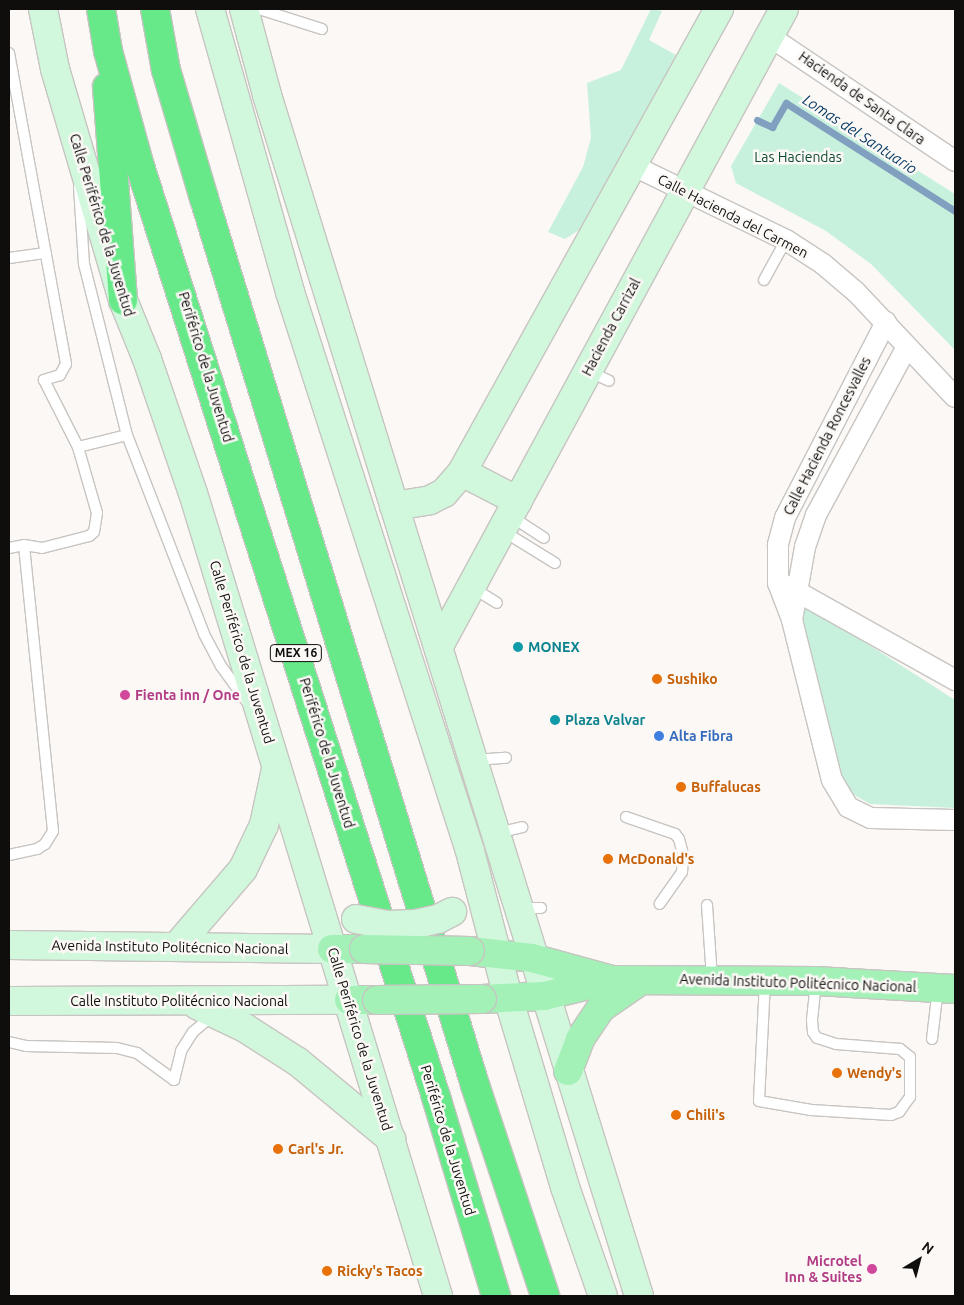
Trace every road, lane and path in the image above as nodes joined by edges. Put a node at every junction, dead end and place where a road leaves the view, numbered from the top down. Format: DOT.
graph roads {
  1 [pos="44,9"];
  2 [pos="101,9"];
  3 [pos="155,9"];
  4 [pos="210,9"];
  5 [pos="244,9"];
  6 [pos="259,9"];
  7 [pos="719,9"];
  8 [pos="784,9"];
  9 [pos="322,29"];
  10 [pos="769,36"];
  11 [pos="108,51"];
  12 [pos="9,53"];
  13 [pos="79,157"];
  14 [pos="955,162"];
  15 [pos="634,166"];
  16 [pos="684,190"];
  17 [pos="786,240"];
  18 [pos="46,253"];
  19 [pos="9,258"];
  20 [pos="764,280"];
  21 [pos="123,300"];
  22 [pos="886,322"];
  23 [pos="907,347"];
  24 [pos="955,397"];
  25 [pos="127,435"];
  26 [pos="78,447"];
  27 [pos="462,472"];
  28 [pos="394,506"];
  29 [pos="510,516"];
  30 [pos="544,538"];
  31 [pos="24,545"];
  32 [pos="9,548"];
  33 [pos="554,563"];
  34 [pos="778,583"];
  35 [pos="473,588"];
  36 [pos="799,590"];
  37 [pos="497,603"];
  38 [pos="792,620"];
  39 [pos="439,646"];
  40 [pos="955,680"];
  41 [pos="263,723"];
  42 [pos="430,727"];
  43 [pos="506,758"];
  44 [pos="277,765"];
  45 [pos="477,769"];
  46 [pos="626,817"];
  47 [pos="955,820"];
  48 [pos="503,824"];
  49 [pos="9,855"];
  50 [pos="474,865"];
  51 [pos="317,891"];
  52 [pos="660,904"];
  53 [pos="707,905"];
  54 [pos="9,945"];
  55 [pos="177,946"];
  56 [pos="332,949"];
  57 [pos="482,951"];
  58 [pos="532,958"];
  59 [pos="712,978"];
  60 [pos="612,980"];
  61 [pos="765,980"];
  62 [pos="640,981"];
  63 [pos="816,981"];
  64 [pos="947,988"];
  65 [pos="544,996"];
  66 [pos="495,998"];
  67 [pos="349,1000"];
  68 [pos="9,1001"];
  69 [pos="224,1008"];
  70 [pos="932,1040"];
  71 [pos="9,1042"];
  72 [pos="568,1071"];
  73 [pos="391,1139"];
  74 [pos="438,1296"];
  75 [pos="496,1296"];
  76 [pos="545,1296"];
  77 [pos="603,1296"];
  78 [pos="638,1296"];
  1 -- 13 [label="main road, Calle Periférico de la Juventud"];
  2 -- 11 [label="highway, Periférico de la Juventud / MEX 16"];
  3 -- 76 [label="highway, MEX 16"];
  4 -- 42 [label="main road"];
  5 -- 28 [label="main road"];
  6 -- 9 [label="lane"];
  7 -- 15 [label="main road"];
  8 -- 10 [label="main road, Hacienda Carrizal"];
  10 -- 14 [label="street, Hacienda de Santa Clara"];
  10 -- 16 [label="main road, Hacienda Carrizal"];
  11 -- 21 [label="highway"];
  11 -- 75 [label="highway, Periférico de la Juventud / MEX 16"];
  12 -- 18 [label="lane"];
  13 -- 21 [label="main road, Calle Periférico de la Juventud"];
  13 -- 25 [label="lane"];
  15 -- 16 [label="street, Calle Hacienda del Carmen"];
  15 -- 27 [label="main road"];
  16 -- 17 [label="street, Calle Hacienda del Carmen"];
  16 -- 29 [label="main road, Hacienda Carrizal"];
  17 -- 20 [label="lane"];
  17 -- 22 [label="street, Calle Hacienda del Carmen"];
  18 -- 19 [label="lane"];
  18 -- 26 [label="lane"];
  21 -- 41 [label="main road, Calle Periférico de la Juventud"];
  22 -- 23 [label="street, Calle Hacienda del Carmen"];
  22 -- 34 [label="street, Calle Hacienda Roncesvalles"];
  23 -- 24 [label="street, Calle Hacienda del Carmen"];
  23 -- 36 [label="street, Calle Hacienda Roncesvalles"];
  25 -- 26 [label="lane"];
  25 -- 41 [label="lane"];
  26 -- 31 [label="lane"];
  27 -- 28 [label="main road"];
  27 -- 29 [label="main road"];
  28 -- 39 [label="main road"];
  29 -- 30 [label="lane"];
  29 -- 33 [label="lane"];
  29 -- 35 [label="main road, Hacienda Carrizal"];
  31 -- 32 [label="lane"];
  31 -- 49 [label="lane"];
  34 -- 36 [label="street"];
  34 -- 38 [label="street, Calle Hacienda Roncesvalles"];
  35 -- 37 [label="lane"];
  35 -- 39 [label="main road, Hacienda Carrizal"];
  36 -- 38 [label="street, Calle Hacienda Roncesvalles"];
  36 -- 40 [label="street"];
  38 -- 47 [label="street, Calle Hacienda Roncesvalles"];
  39 -- 45 [label="main road"];
  41 -- 44 [label="main road, Calle Periférico de la Juventud"];
  42 -- 45 [label="main road"];
  42 -- 50 [label="main road"];
  43 -- 45 [label="lane"];
  44 -- 51 [label="main road, Calle Periférico de la Juventud"];
  44 -- 55 [label="main road"];
  45 -- 48 [label="main road"];
  46 -- 52 [label="lane"];
  48 -- 50 [label="main road"];
  48 -- 58 [label="main road"];
  50 -- 51 [label="main road, bridge"];
  50 -- 57 [label="main road"];
  51 -- 56 [label="main road, Calle Periférico de la Juventud"];
  53 -- 59 [label="lane"];
  54 -- 55 [label="main road, Avenida Instituto Politécnico Nacional"];
  55 -- 56 [label="main road, Avenida Instituto Politécnico Nacional"];
  56 -- 57 [label="main road, Avenida Instituto Politécnico Nacional, bridge"];
  56 -- 67 [label="main road, Calle Periférico de la Juventud"];
  57 -- 58 [label="main road, Avenida Instituto Politécnico Nacional"];
  57 -- 66 [label="main road"];
  58 -- 60 [label="main road, Avenida Instituto Politécnico Nacional"];
  58 -- 65 [label="main road"];
  59 -- 61 [label="main road, Avenida Instituto Politécnico Nacional"];
  59 -- 62 [label="main road, Avenida Instituto Politécnico Nacional"];
  60 -- 62 [label="main road, Avenida Instituto Politécnico Nacional"];
  60 -- 65 [label="main road, Avenida Instituto Politécnico Nacional"];
  61 -- 63 [label="main road, Avenida Instituto Politécnico Nacional"];
  61 -- 63 [label="lane"];
  62 -- 72 [label="main road"];
  63 -- 64 [label="main road, Avenida Instituto Politécnico Nacional"];
  64 -- 70 [label="lane"];
  65 -- 66 [label="main road, Avenida Instituto Politécnico Nacional"];
  65 -- 72 [label="main road"];
  66 -- 67 [label="main road, Avenida Instituto Politécnico Nacional, bridge"];
  66 -- 77 [label="main road"];
  67 -- 69 [label="main road, Calle Instituto Politécnico Nacional"];
  67 -- 73 [label="main road, Calle Periférico de la Juventud"];
  68 -- 69 [label="main road, Calle Instituto Politécnico Nacional"];
  69 -- 71 [label="lane"];
  69 -- 73 [label="main road"];
  72 -- 78 [label="main road"];
  73 -- 74 [label="main road, Calle Periférico de la Juventud"];
}
